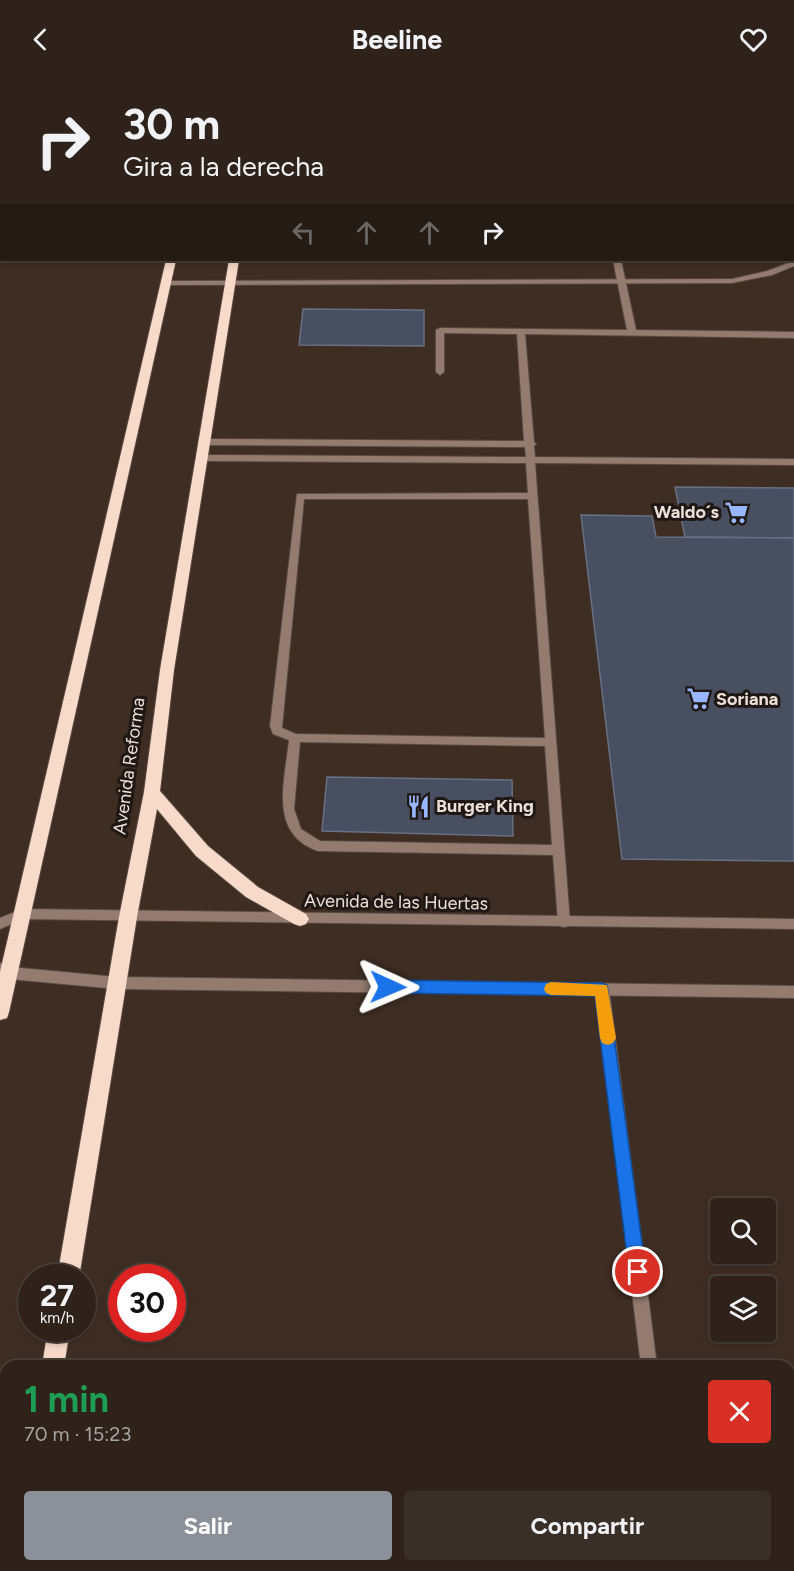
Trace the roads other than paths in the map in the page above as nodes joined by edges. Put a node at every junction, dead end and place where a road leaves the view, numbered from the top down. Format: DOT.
graph roads {
  1 [pos="171,261"];
  2 [pos="234,261"];
  3 [pos="617,261"];
  4 [pos="794,263"];
  5 [pos="622,282"];
  6 [pos="230,283"];
  7 [pos="166,284"];
  8 [pos="521,331"];
  9 [pos="632,333"];
  10 [pos="794,335"];
  11 [pos="440,372"];
  12 [pos="531,444"];
  13 [pos="202,450"];
  14 [pos="532,461"];
  15 [pos="794,462"];
  16 [pos="534,496"];
  17 [pos="295,738"];
  18 [pos="552,742"];
  19 [pos="152,792"];
  20 [pos="559,850"];
  21 [pos="22,914"];
  22 [pos="128,917"];
  23 [pos="300,919"];
  24 [pos="564,922"];
  25 [pos="0,924"];
  26 [pos="794,924"];
  27 [pos="4,971"];
  28 [pos="117,983"];
  29 [pos="602,989"];
  30 [pos="794,992"];
  31 [pos="0,1012"];
  32 [pos="70,1264"];
  33 [pos="57,1342"];
  34 [pos="54,1360"];
  35 [pos="649,1360"];
  1 -- 7 [label="highway"];
  2 -- 6 [label="highway, Avenida Reforma"];
  3 -- 5 [label="street"];
  4 -- 5 [label="street"];
  5 -- 6 [label="street"];
  5 -- 9 [label="street"];
  6 -- 7 [label="street"];
  6 -- 13 [label="highway, Avenida Reforma"];
  7 -- 21 [label="highway"];
  8 -- 9 [label="street"];
  8 -- 11 [label="street"];
  8 -- 12 [label="street"];
  9 -- 10 [label="street"];
  12 -- 13 [label="street"];
  12 -- 14 [label="street"];
  13 -- 14 [label="street"];
  13 -- 19 [label="highway, Avenida Reforma"];
  14 -- 15 [label="street"];
  14 -- 16 [label="street"];
  16 -- 17 [label="street"];
  16 -- 18 [label="street"];
  17 -- 18 [label="street"];
  17 -- 20 [label="street"];
  18 -- 20 [label="street"];
  19 -- 22 [label="highway, Avenida Reforma"];
  19 -- 23 [label="highway"];
  20 -- 24 [label="street"];
  21 -- 22 [label="street, Avenida de las Huertas"];
  21 -- 25 [label="street, Avenida de las Huertas"];
  21 -- 27 [label="highway"];
  22 -- 23 [label="street, Avenida de las Huertas"];
  22 -- 28 [label="highway, Avenida Reforma"];
  23 -- 24 [label="street, Avenida de las Huertas"];
  24 -- 26 [label="street, Avenida de las Huertas"];
  27 -- 28 [label="street"];
  27 -- 31 [label="highway"];
  28 -- 29 [label="street"];
  28 -- 32 [label="highway, Avenida Reforma"];
  29 -- 30 [label="street"];
  29 -- 35 [label="street"];
  33 -- 34 [label="highway"];
}
